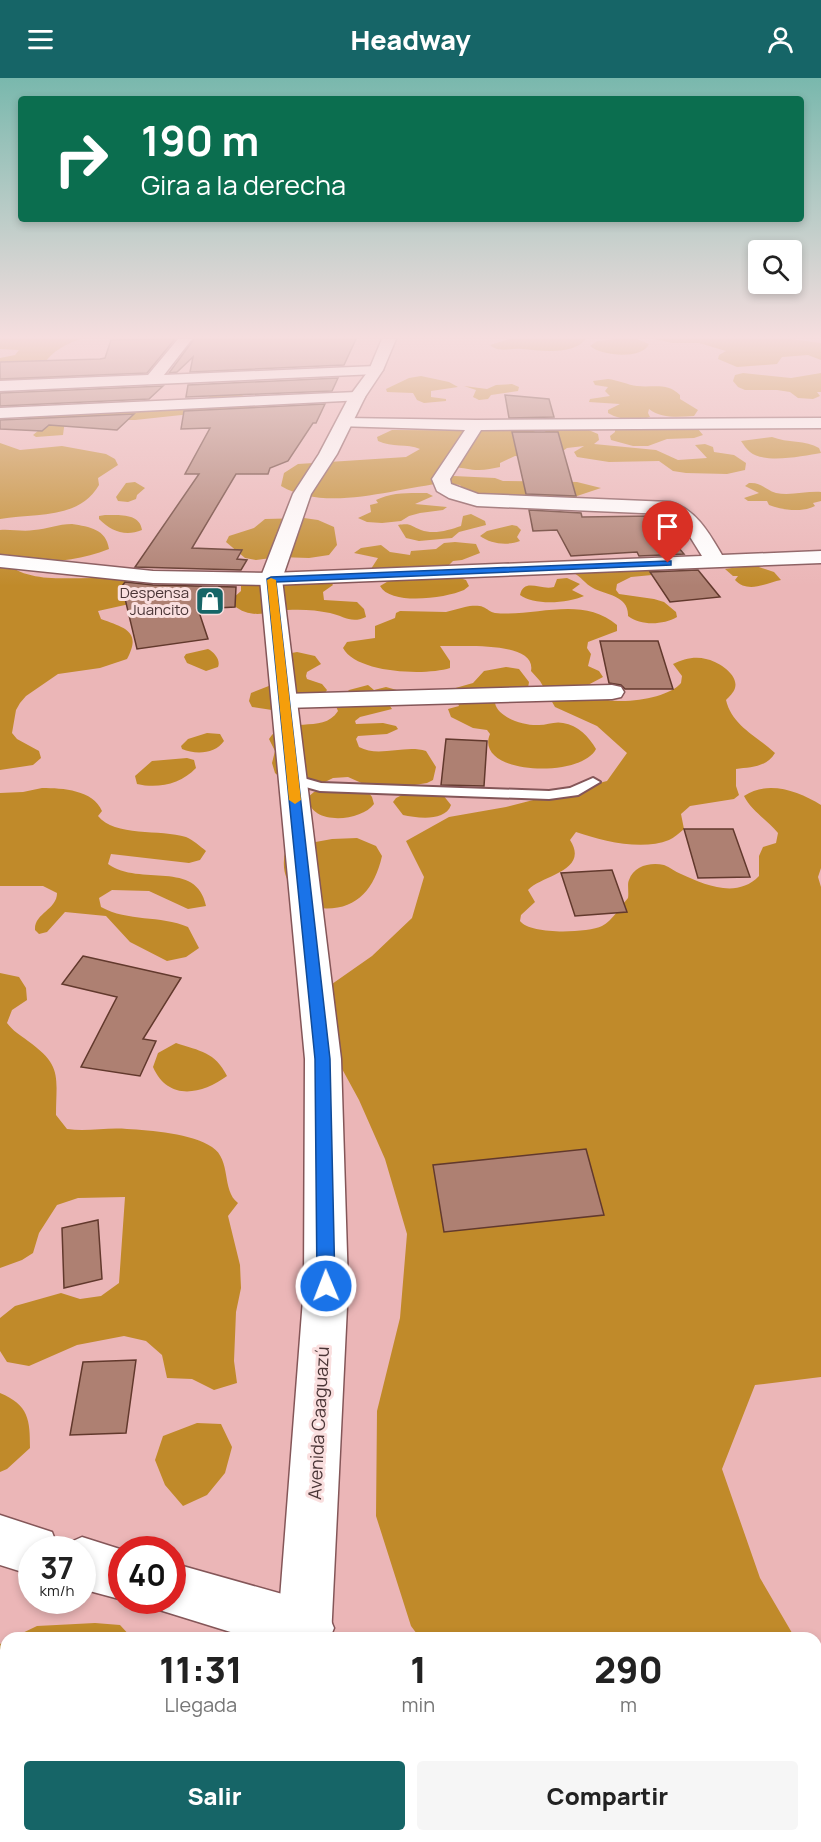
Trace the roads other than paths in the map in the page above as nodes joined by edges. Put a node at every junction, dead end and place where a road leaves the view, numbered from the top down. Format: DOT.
graph roads {
  1 [pos="344,423"];
  2 [pos="821,423"];
  3 [pos="476,425"];
  4 [pos="821,557"];
  5 [pos="0,561"];
  6 [pos="714,561"];
  7 [pos="271,579"];
  8 [pos="612,692"];
  9 [pos="284,701"];
  10 [pos="293,779"];
  11 [pos="592,782"];
  12 [pos="0,1540"];
  13 [pos="18,1545"];
  14 [pos="186,1594"];
  15 [pos="303,1632"];
  16 [pos="306,1632"];
  1 -- 3 [label="street"];
  1 -- 7 [label="street, Avenida Caaguazú"];
  2 -- 3 [label="street"];
  3 -- 6 [label="street"];
  4 -- 6 [label="street"];
  5 -- 7 [label="street"];
  6 -- 7 [label="street"];
  7 -- 9 [label="street, Avenida Caaguazú"];
  8 -- 9 [label="street"];
  9 -- 10 [label="street, Avenida Caaguazú"];
  10 -- 11 [label="lane"];
  10 -- 16 [label="street, Avenida Caaguazú"];
  12 -- 13 [label="street"];
  14 -- 15 [label="street"];
}
